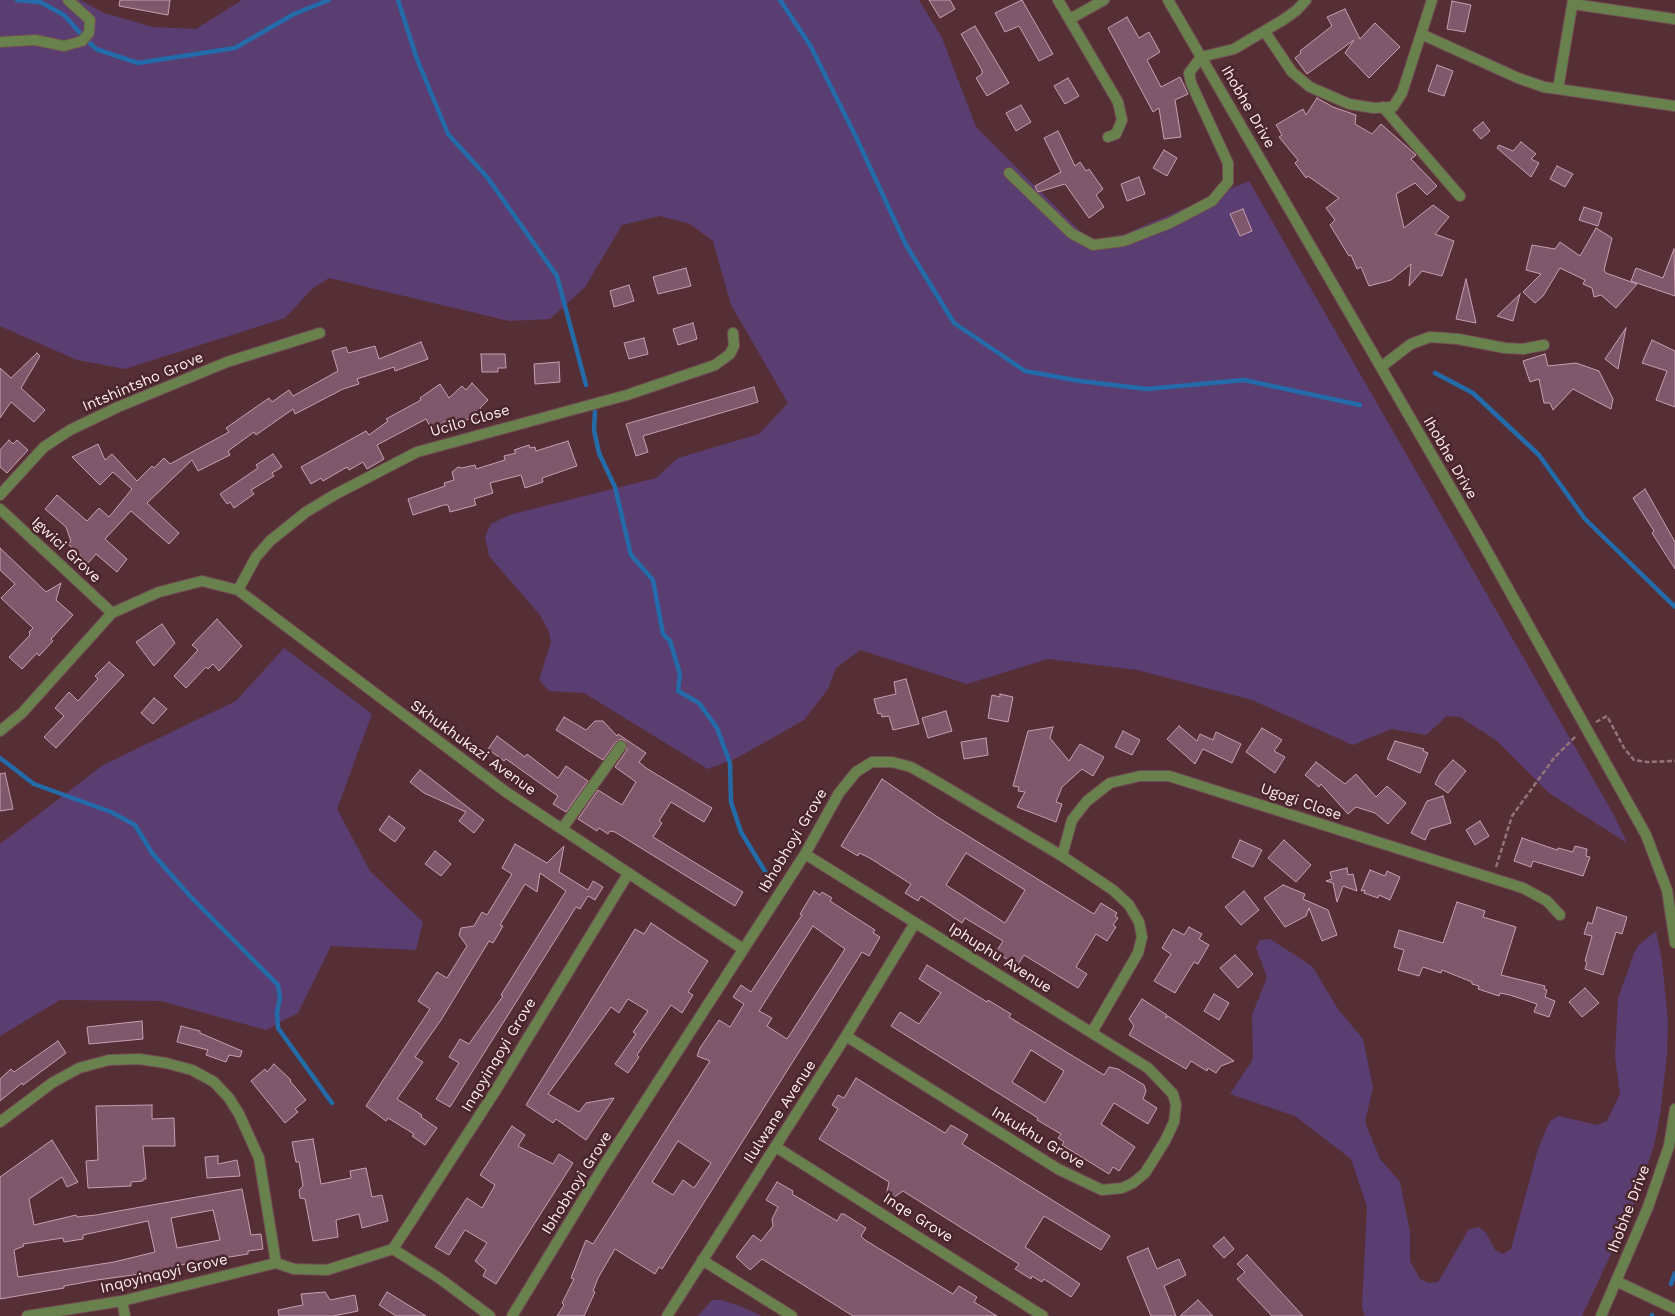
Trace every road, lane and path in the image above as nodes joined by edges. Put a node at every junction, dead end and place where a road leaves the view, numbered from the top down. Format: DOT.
graph roads {
  1 [pos="68,0"];
  2 [pos="1058,0"];
  3 [pos="1104,0"];
  4 [pos="1168,0"];
  5 [pos="1306,0"];
  6 [pos="1432,0"];
  7 [pos="1573,2"];
  8 [pos="1070,19"];
  9 [pos="1675,19"];
  10 [pos="1265,32"];
  11 [pos="1421,34"];
  12 [pos="0,42"];
  13 [pos="1201,57"];
  14 [pos="1558,89"];
  15 [pos="1675,106"];
  16 [pos="1383,107"];
  17 [pos="1108,137"];
  18 [pos="1009,172"];
  19 [pos="1460,196"];
  20 [pos="320,333"];
  21 [pos="733,333"];
  22 [pos="1544,345"];
  23 [pos="1381,367"];
  24 [pos="0,495"];
  25 [pos="0,508"];
  26 [pos="238,590"];
  27 [pos="112,613"];
  28 [pos="1586,728"];
  29 [pos="0,731"];
  30 [pos="621,746"];
  31 [pos="1675,761"];
  32 [pos="562,829"];
  33 [pos="805,854"];
  34 [pos="1062,856"];
  35 [pos="1497,864"];
  36 [pos="628,874"];
  37 [pos="1560,915"];
  38 [pos="915,923"];
  39 [pos="1675,943"];
  40 [pos="743,949"];
  41 [pos="1092,1032"];
  42 [pos="846,1036"];
  43 [pos="1172,1094"];
  44 [pos="1675,1109"];
  45 [pos="0,1122"];
  46 [pos="776,1147"];
  47 [pos="393,1250"];
  48 [pos="702,1260"];
  49 [pos="276,1263"];
  50 [pos="1618,1282"];
  51 [pos="122,1301"];
  52 [pos="1675,1309"];
  53 [pos="27,1316"];
  54 [pos="125,1316"];
  55 [pos="490,1316"];
  56 [pos="512,1316"];
  57 [pos="667,1316"];
  58 [pos="792,1316"];
  59 [pos="1043,1316"];
  60 [pos="1601,1316"];
  1 -- 12 [label="street"];
  2 -- 8 [label="street"];
  3 -- 8 [label="street"];
  4 -- 13 [label="street, Ihobhe Drive"];
  5 -- 10 [label="street"];
  6 -- 11 [label="street"];
  7 -- 9 [label="street"];
  7 -- 14 [label="street"];
  8 -- 17 [label="street"];
  10 -- 13 [label="street"];
  10 -- 16 [label="street"];
  11 -- 14 [label="street"];
  11 -- 16 [label="street"];
  13 -- 18 [label="street"];
  13 -- 23 [label="street, Ihobhe Drive"];
  14 -- 15 [label="street"];
  16 -- 19 [label="street"];
  20 -- 24 [label="street, Intshintsho Grove"];
  21 -- 26 [label="street, Ucilo Close"];
  22 -- 23 [label="street"];
  23 -- 28 [label="street, Ihobhe Drive"];
  25 -- 27 [label="street, Igwici Grove"];
  26 -- 27 [label="street, Skhukhukazi Avenue"];
  26 -- 32 [label="street, Skhukhukazi Avenue"];
  27 -- 29 [label="street"];
  28 -- 31 [label="path"];
  28 -- 35 [label="path"];
  28 -- 39 [label="street, Ihobhe Drive"];
  30 -- 32 [label="street"];
  32 -- 36 [label="street, Skhukhukazi Avenue"];
  33 -- 34 [label="street, Ibhobhoyi Grove"];
  33 -- 38 [label="street, Iphuphu Avenue"];
  33 -- 40 [label="street, Ibhobhoyi Grove"];
  34 -- 37 [label="street, Ugogi Close"];
  34 -- 41 [label="street, Ibhobhoyi Grove"];
  36 -- 40 [label="street, Skhukhukazi Avenue"];
  36 -- 47 [label="street, Inqoyinqoyi Grove"];
  38 -- 41 [label="street, Iphuphu Avenue"];
  38 -- 42 [label="street, Ilulwane Avenue"];
  40 -- 56 [label="street, Ibhobhoyi Grove"];
  41 -- 43 [label="street, Iphuphu Avenue"];
  42 -- 43 [label="street, Inkukhu Grove"];
  42 -- 46 [label="street, Ilulwane Avenue"];
  44 -- 50 [label="street, Ihobhe Drive"];
  45 -- 49 [label="street"];
  46 -- 48 [label="street, Ilulwane Avenue"];
  46 -- 59 [label="street, Inqe Grove"];
  47 -- 49 [label="street"];
  47 -- 55 [label="street"];
  48 -- 57 [label="street, Ilulwane Avenue"];
  48 -- 58 [label="street"];
  49 -- 51 [label="street, Inqoyinqoyi Grove"];
  50 -- 52 [label="street"];
  50 -- 60 [label="street, Ihobhe Drive"];
  51 -- 53 [label="street, Inqoyinqoyi Grove"];
  51 -- 54 [label="street"];
}
